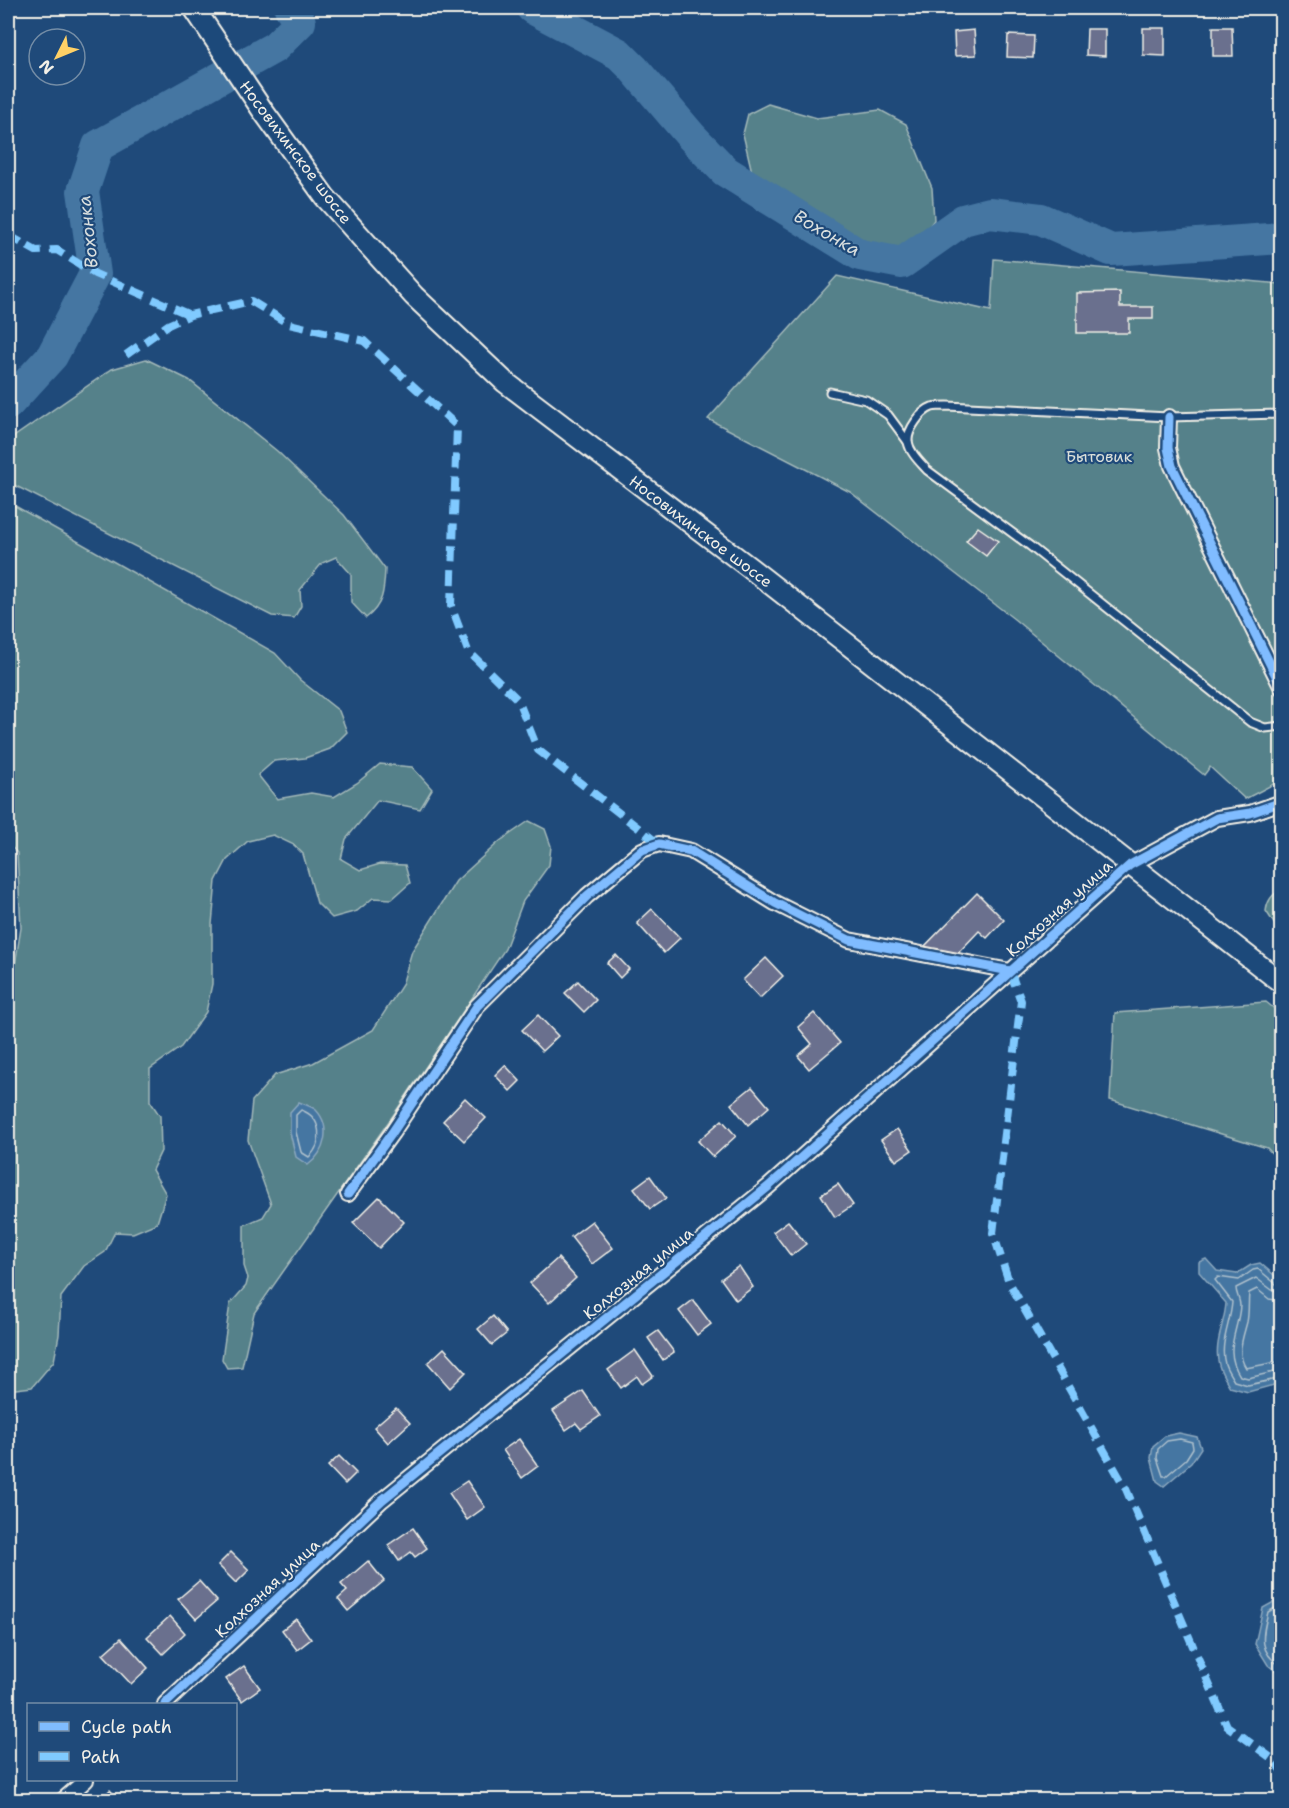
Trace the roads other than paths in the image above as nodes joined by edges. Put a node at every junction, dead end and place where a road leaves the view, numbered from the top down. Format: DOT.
graph roads {
  1 [pos="199,15"];
  2 [pos="830,392"];
  3 [pos="1281,414"];
  4 [pos="1169,417"];
  5 [pos="908,442"];
  6 [pos="1281,688"];
  7 [pos="1281,726"];
  8 [pos="1281,802"];
  9 [pos="1130,865"];
  10 [pos="1010,971"];
  11 [pos="1281,983"];
  12 [pos="348,1194"];
  13 [pos="166,1703"];
  14 [pos="84,1781"];
  15 [pos="63,1800"];
  1 -- 9 [label="main road, Носовихинское шоссе"];
  2 -- 5 [label="lane"];
  3 -- 4 [label="lane"];
  4 -- 5 [label="lane"];
  4 -- 6 [label="street"];
  5 -- 7 [label="lane"];
  8 -- 9 [label="street, Колхозная улица"];
  9 -- 10 [label="street, Колхозная улица"];
  9 -- 11 [label="main road, Носовихинское шоссе"];
  10 -- 12 [label="street"];
  10 -- 13 [label="street, Колхозная улица"];
  14 -- 15 [label="street"];
}
